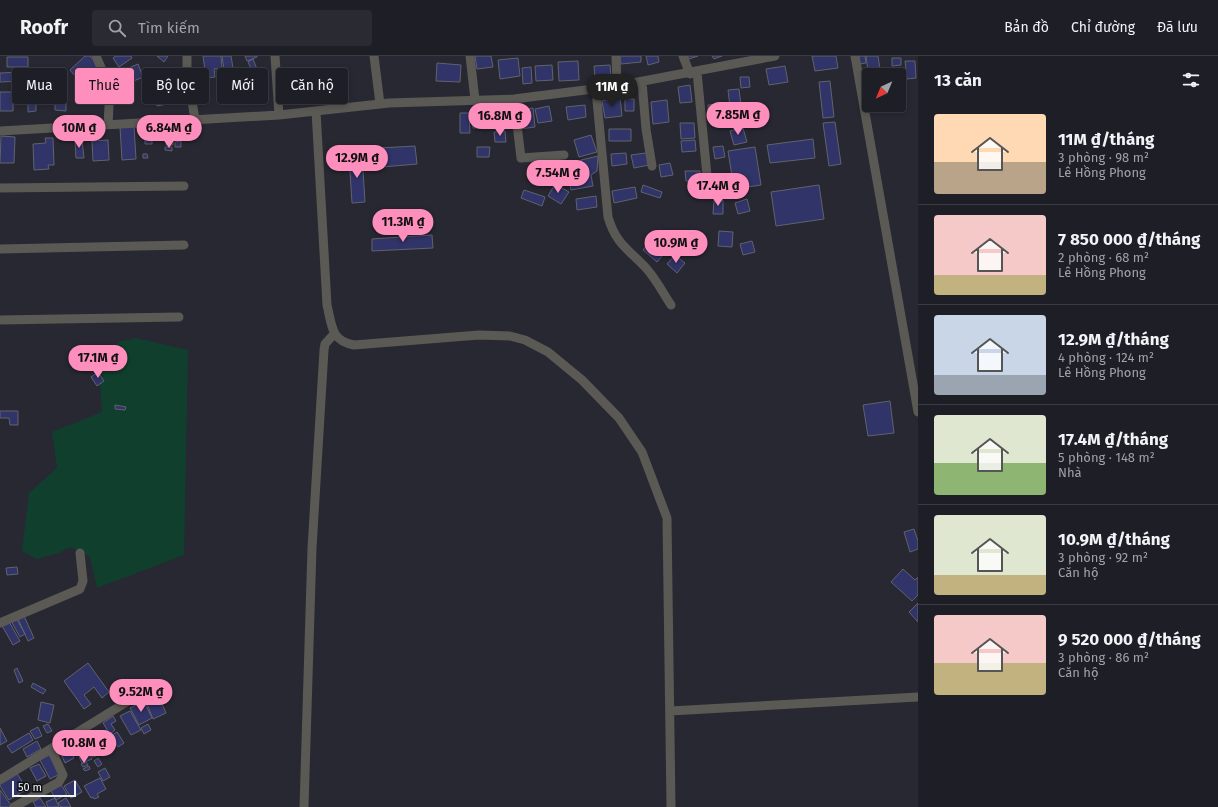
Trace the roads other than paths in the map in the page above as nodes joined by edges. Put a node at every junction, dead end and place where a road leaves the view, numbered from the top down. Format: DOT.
graph roads {
  1 [pos="96,56"];
  2 [pos="187,56"];
  3 [pos="275,56"];
  4 [pos="374,56"];
  5 [pos="470,56"];
  6 [pos="616,56"];
  7 [pos="683,56"];
  8 [pos="775,56"];
  9 [pos="855,56"];
  10 [pos="694,73"];
  11 [pos="642,82"];
  12 [pos="617,86"];
  13 [pos="596,90"];
  14 [pos="514,99"];
  15 [pos="475,100"];
  16 [pos="380,104"];
  17 [pos="316,111"];
  18 [pos="279,115"];
  19 [pos="195,120"];
  20 [pos="108,125"];
  21 [pos="0,131"];
  22 [pos="564,155"];
  23 [pos="652,166"];
  24 [pos="184,186"];
  25 [pos="708,186"];
  26 [pos="0,188"];
  27 [pos="184,245"];
  28 [pos="0,249"];
  29 [pos="671,305"];
  30 [pos="179,318"];
  31 [pos="0,320"];
  32 [pos="334,334"];
  33 [pos="918,412"];
  34 [pos="80,553"];
  35 [pos="0,623"];
  36 [pos="151,687"];
  37 [pos="918,697"];
  38 [pos="670,711"];
  39 [pos="51,749"];
  40 [pos="0,780"];
  41 [pos="14,807"];
  42 [pos="304,807"];
  43 [pos="670,807"];
  1 -- 20 [label="street"];
  2 -- 19 [label="street"];
  3 -- 18 [label="street"];
  4 -- 16 [label="street"];
  5 -- 15 [label="street"];
  6 -- 12 [label="street"];
  7 -- 10 [label="street"];
  8 -- 10 [label="street"];
  9 -- 33 [label="street"];
  10 -- 11 [label="street"];
  10 -- 25 [label="street"];
  11 -- 12 [label="street"];
  11 -- 23 [label="street"];
  12 -- 13 [label="street"];
  13 -- 14 [label="street"];
  13 -- 29 [label="street"];
  14 -- 15 [label="street"];
  14 -- 22 [label="street"];
  15 -- 16 [label="street"];
  16 -- 17 [label="street"];
  17 -- 18 [label="street"];
  17 -- 32 [label="street"];
  18 -- 19 [label="street"];
  19 -- 20 [label="street"];
  20 -- 21 [label="street"];
  24 -- 26 [label="street"];
  27 -- 28 [label="street"];
  30 -- 31 [label="street"];
  32 -- 38 [label="street"];
  32 -- 42 [label="street"];
  34 -- 35 [label="street"];
  36 -- 39 [label="street"];
  37 -- 38 [label="street"];
  38 -- 43 [label="street"];
  39 -- 40 [label="street"];
  39 -- 41 [label="street"];
}
